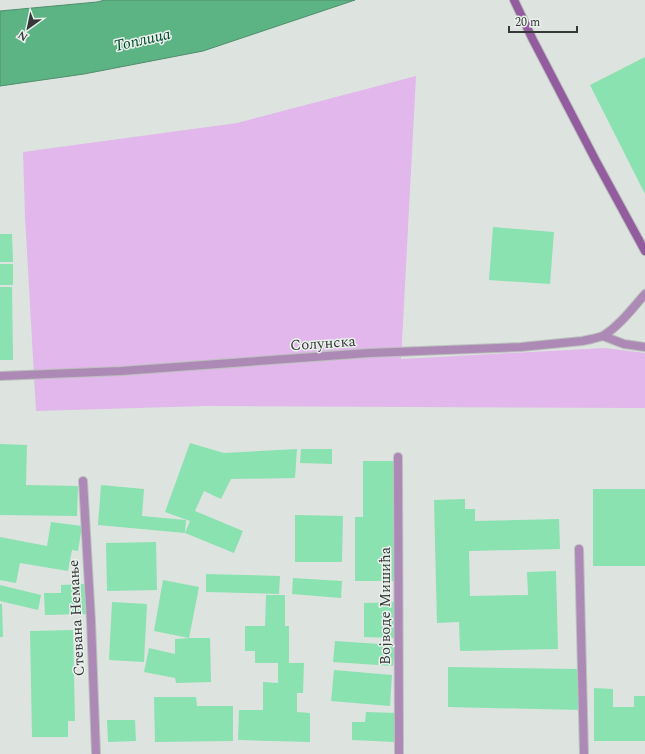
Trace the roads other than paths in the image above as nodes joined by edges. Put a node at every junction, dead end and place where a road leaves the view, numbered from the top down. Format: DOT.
graph roads {
  1 [pos="514,0"];
  2 [pos="645,251"];
  3 [pos="645,294"];
  4 [pos="603,336"];
  5 [pos="645,347"];
  6 [pos="0,376"];
  7 [pos="398,457"];
  8 [pos="83,481"];
  9 [pos="579,549"];
  10 [pos="96,754"];
  11 [pos="400,754"];
  12 [pos="584,754"];
  1 -- 2 [label="main road"];
  3 -- 4 [label="street"];
  4 -- 5 [label="street"];
  4 -- 6 [label="street, Солунска"];
  7 -- 11 [label="street, Војводе Мишића"];
  8 -- 10 [label="street, Стевана Немање"];
  9 -- 12 [label="street"];
}
